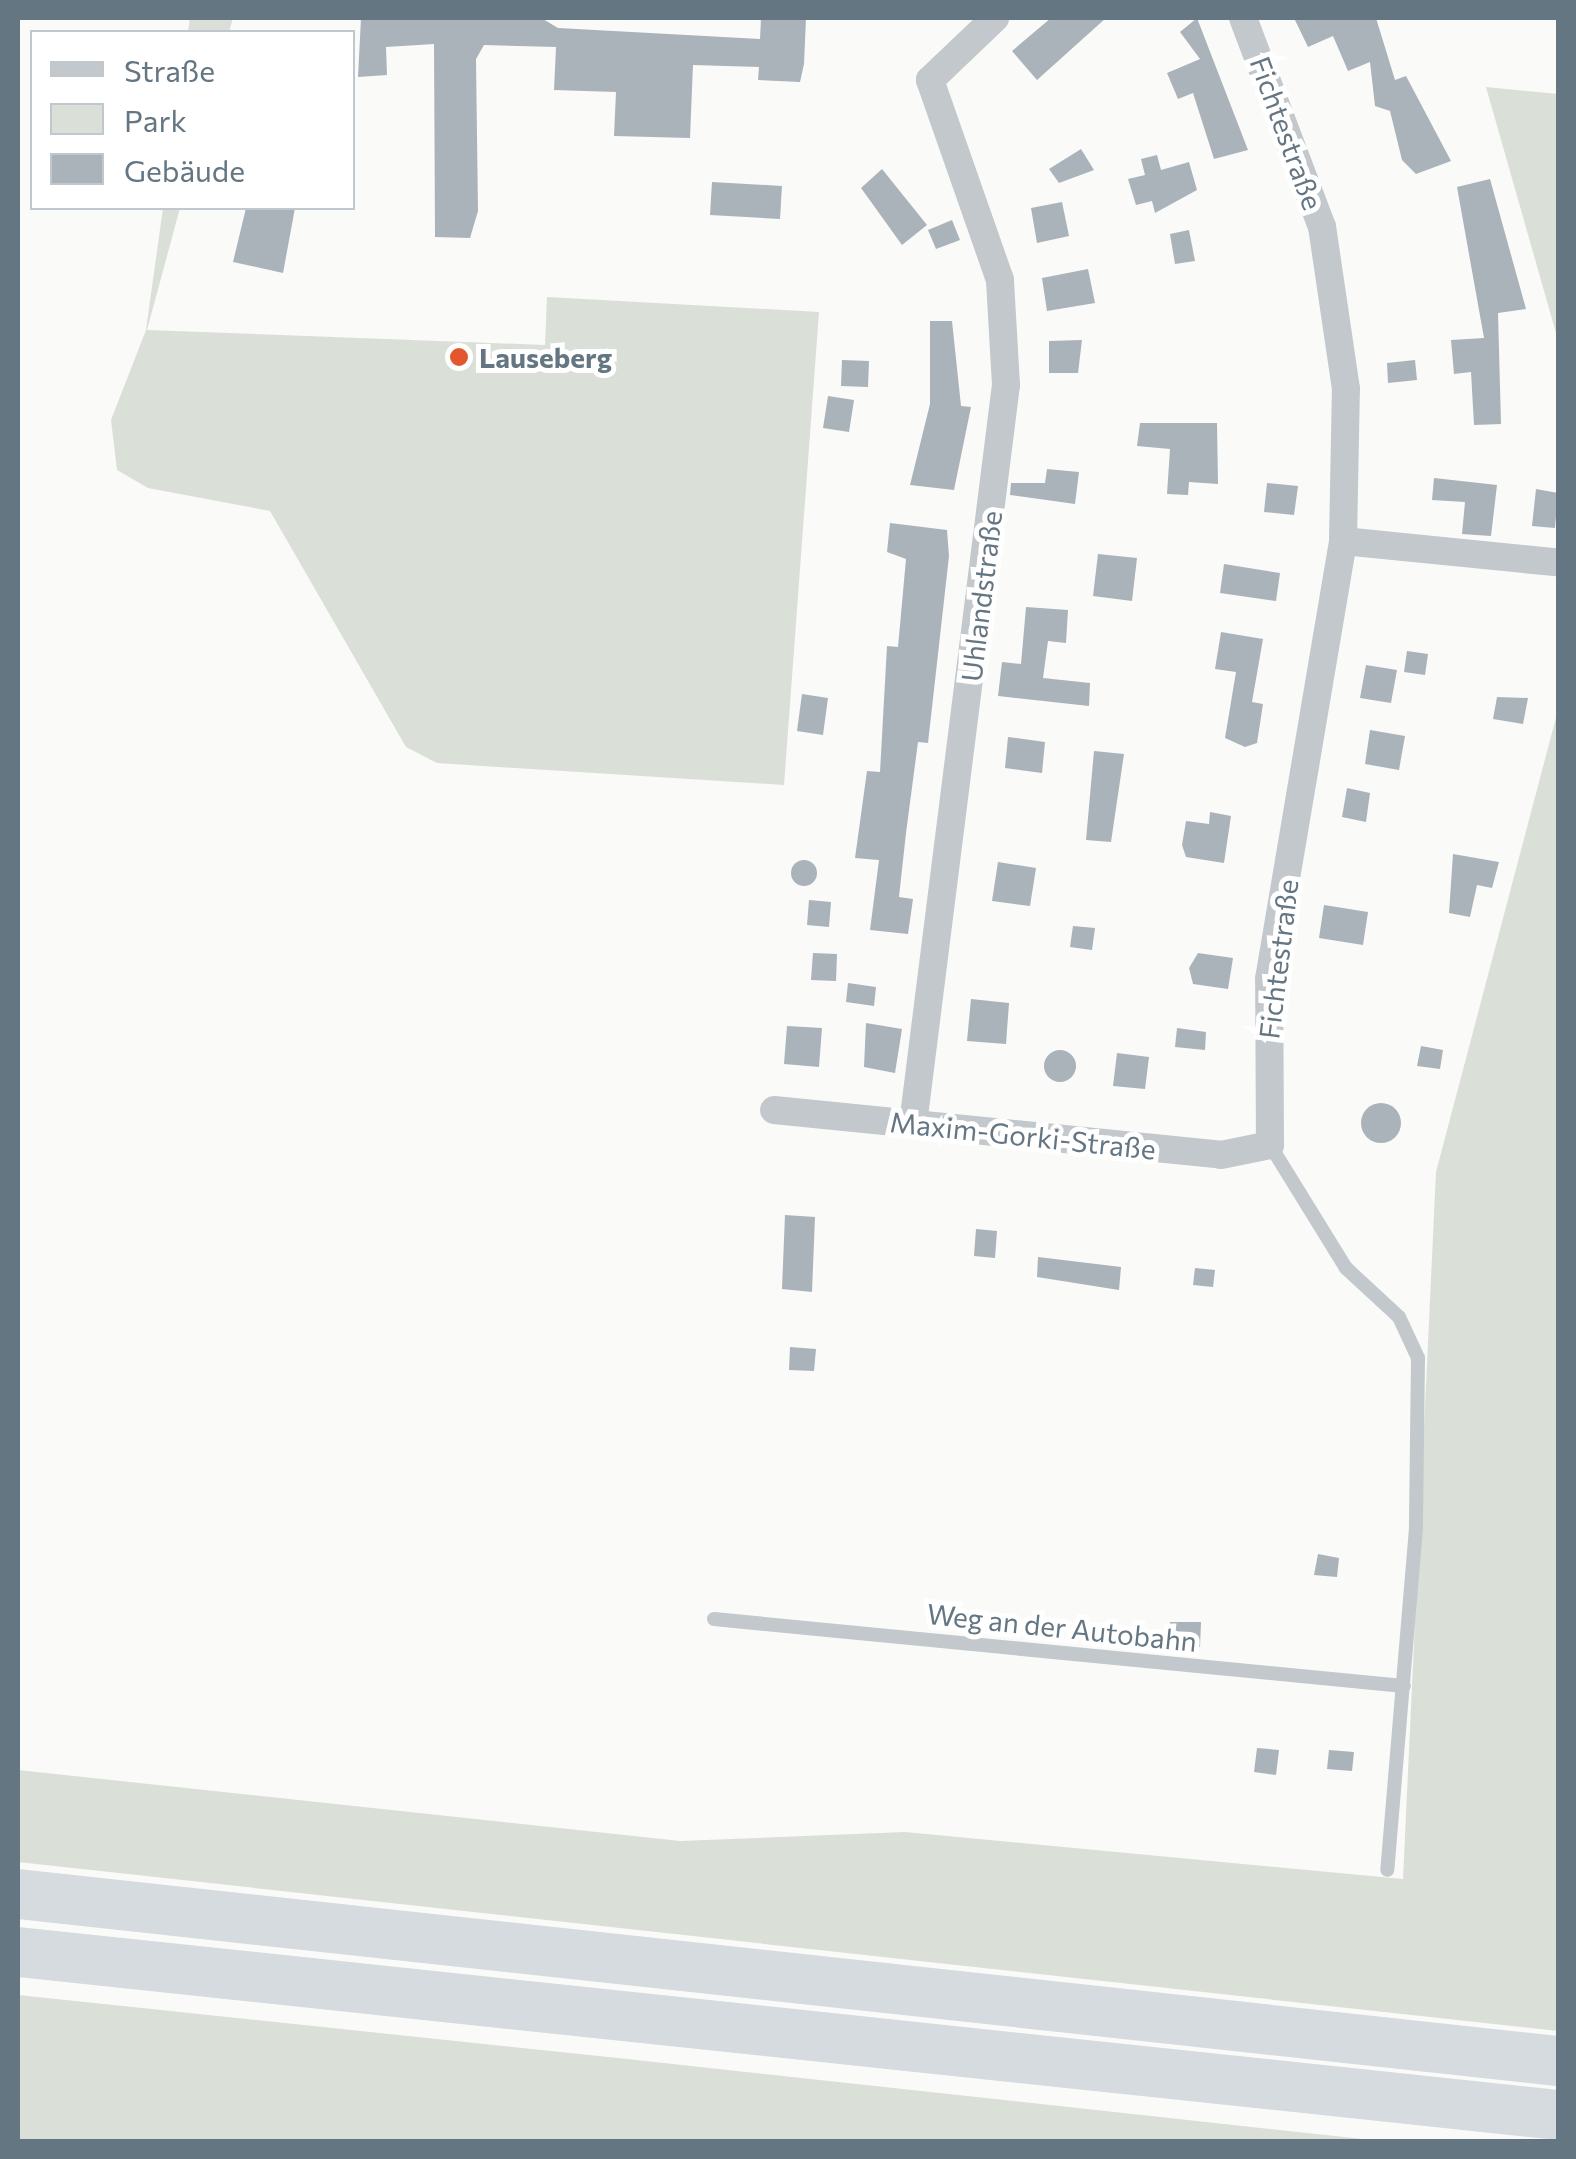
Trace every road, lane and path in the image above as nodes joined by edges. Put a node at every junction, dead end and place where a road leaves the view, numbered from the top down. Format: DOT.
graph roads {
  1 [pos="995,18"];
  2 [pos="1243,18"];
  3 [pos="1342,541"];
  4 [pos="1555,562"];
  5 [pos="774,1110"];
  6 [pos="913,1124"];
  7 [pos="1270,1144"];
  8 [pos="714,1619"];
  9 [pos="1404,1686"];
  10 [pos="1387,1870"];
  11 [pos="18,1894"];
  12 [pos="18,1952"];
  13 [pos="1558,2061"];
  14 [pos="1558,2116"];
  1 -- 6 [label="street, Uhlandstraße"];
  2 -- 3 [label="street, Fichtestraße"];
  3 -- 4 [label="street"];
  3 -- 7 [label="street, Fichtestraße"];
  5 -- 6 [label="street, Maxim-Gorki-Straße"];
  6 -- 7 [label="street, Maxim-Gorki-Straße"];
  7 -- 9 [label="lane, Fichtestraße"];
  8 -- 9 [label="lane, Weg an der Autobahn"];
  9 -- 10 [label="lane, Fichtestraße"];
  11 -- 13 [label="highway"];
  12 -- 14 [label="highway"];
}
